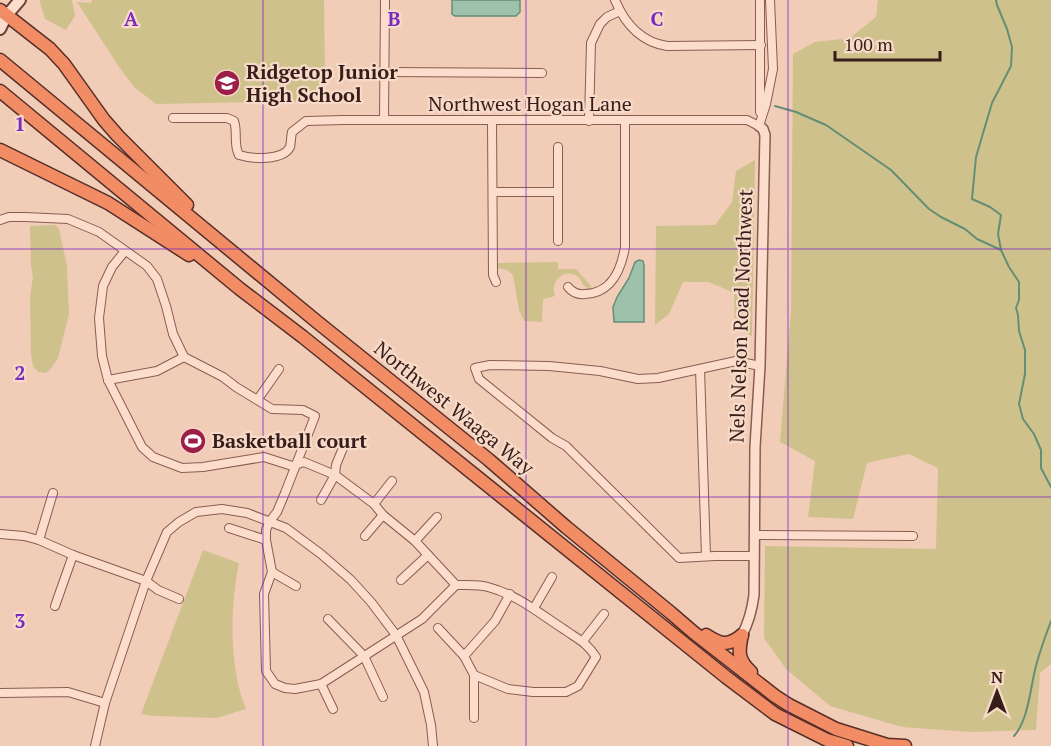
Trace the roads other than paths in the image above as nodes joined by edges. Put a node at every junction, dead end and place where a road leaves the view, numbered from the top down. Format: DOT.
graph roads {
  1 [pos="8,0"];
  2 [pos="20,0"];
  3 [pos="385,0"];
  4 [pos="615,0"];
  5 [pos="760,0"];
  6 [pos="770,0"];
  7 [pos="620,11"];
  8 [pos="3,13"];
  9 [pos="0,29"];
  10 [pos="761,45"];
  11 [pos="5,64"];
  12 [pos="385,72"];
  13 [pos="542,73"];
  14 [pos="0,91"];
  15 [pos="173,118"];
  16 [pos="384,120"];
  17 [pos="492,120"];
  18 [pos="625,120"];
  19 [pos="589,121"];
  20 [pos="760,123"];
  21 [pos="558,147"];
  22 [pos="0,150"];
  23 [pos="493,192"];
  24 [pos="558,192"];
  25 [pos="0,220"];
  26 [pos="221,241"];
  27 [pos="558,241"];
  28 [pos="125,251"];
  29 [pos="496,282"];
  30 [pos="568,287"];
  31 [pos="240,289"];
  32 [pos="184,357"];
  33 [pos="760,366"];
  34 [pos="279,369"];
  35 [pos="700,369"];
  36 [pos="108,380"];
  37 [pos="258,399"];
  38 [pos="345,443"];
  39 [pos="297,464"];
  40 [pos="335,475"];
  41 [pos="392,480"];
  42 [pos="53,494"];
  43 [pos="321,500"];
  44 [pos="374,504"];
  45 [pos="383,515"];
  46 [pos="437,517"];
  47 [pos="270,521"];
  48 [pos="229,528"];
  49 [pos="0,534"];
  50 [pos="754,535"];
  51 [pos="365,536"];
  52 [pos="913,536"];
  53 [pos="39,540"];
  54 [pos="266,540"];
  55 [pos="415,541"];
  56 [pos="73,555"];
  57 [pos="428,555"];
  58 [pos="706,556"];
  59 [pos="753,556"];
  60 [pos="272,572"];
  61 [pos="552,578"];
  62 [pos="401,580"];
  63 [pos="146,581"];
  64 [pos="456,585"];
  65 [pos="296,586"];
  66 [pos="510,594"];
  67 [pos="179,599"];
  68 [pos="55,606"];
  69 [pos="534,608"];
  70 [pos="671,613"];
  71 [pos="604,614"];
  72 [pos="328,619"];
  73 [pos="438,628"];
  74 [pos="396,635"];
  75 [pos="742,635"];
  76 [pos="583,642"];
  77 [pos="364,656"];
  78 [pos="464,656"];
  79 [pos="474,675"];
  80 [pos="321,684"];
  81 [pos="0,693"];
  82 [pos="775,696"];
  83 [pos="382,697"];
  84 [pos="105,703"];
  85 [pos="333,709"];
  86 [pos="474,718"];
  87 [pos="95,746"];
  88 [pos="433,746"];
  89 [pos="847,746"];
  90 [pos="905,746"];
  1 -- 8 [label="main road"];
  2 -- 8 [label="main road"];
  3 -- 12 [label="street"];
  4 -- 7 [label="street"];
  5 -- 10 [label="street"];
  6 -- 20 [label="street, Nels Nelson Road Northwest"];
  7 -- 10 [label="street"];
  7 -- 19 [label="street"];
  8 -- 9 [label="main road"];
  8 -- 26 [label="highway"];
  10 -- 20 [label="street"];
  11 -- 26 [label="highway, Northwest Waaga Way"];
  12 -- 13 [label="street"];
  12 -- 16 [label="street"];
  14 -- 31 [label="highway, Northwest Waaga Way"];
  15 -- 16 [label="street, Northwest Hogan Lane"];
  16 -- 17 [label="street, Northwest Hogan Lane"];
  17 -- 19 [label="street, Northwest Hogan Lane"];
  17 -- 23 [label="street"];
  18 -- 19 [label="street, Northwest Hogan Lane"];
  18 -- 20 [label="street, Northwest Hogan Lane"];
  18 -- 30 [label="street"];
  20 -- 33 [label="street, Nels Nelson Road Northwest"];
  21 -- 24 [label="street"];
  22 -- 31 [label="highway"];
  23 -- 24 [label="street"];
  23 -- 29 [label="street"];
  24 -- 27 [label="street"];
  25 -- 28 [label="street"];
  26 -- 70 [label="highway, Northwest Waaga Way"];
  28 -- 32 [label="street"];
  28 -- 36 [label="street"];
  31 -- 89 [label="highway, Northwest Waaga Way"];
  32 -- 36 [label="street"];
  32 -- 37 [label="street"];
  33 -- 35 [label="street"];
  33 -- 50 [label="street, Nels Nelson Road Northwest"];
  34 -- 37 [label="street"];
  35 -- 58 [label="street"];
  35 -- 58 [label="street"];
  36 -- 39 [label="street"];
  37 -- 39 [label="street"];
  38 -- 40 [label="street"];
  39 -- 40 [label="street"];
  39 -- 47 [label="street"];
  40 -- 43 [label="street"];
  40 -- 44 [label="street"];
  41 -- 44 [label="street"];
  42 -- 53 [label="street"];
  44 -- 45 [label="street"];
  45 -- 51 [label="street"];
  45 -- 55 [label="street"];
  46 -- 55 [label="street"];
  47 -- 54 [label="street"];
  47 -- 63 [label="street"];
  47 -- 74 [label="street"];
  48 -- 54 [label="street"];
  49 -- 53 [label="street"];
  50 -- 52 [label="street"];
  50 -- 59 [label="street, Nels Nelson Road Northwest"];
  53 -- 56 [label="street"];
  54 -- 60 [label="street"];
  55 -- 57 [label="street"];
  56 -- 63 [label="street"];
  56 -- 68 [label="street"];
  57 -- 62 [label="street"];
  57 -- 64 [label="street"];
  58 -- 59 [label="street"];
  59 -- 75 [label="street, Nels Nelson Road Northwest"];
  60 -- 65 [label="street"];
  60 -- 80 [label="street"];
  61 -- 69 [label="street"];
  63 -- 67 [label="street"];
  63 -- 84 [label="street"];
  64 -- 66 [label="street"];
  64 -- 74 [label="street"];
  66 -- 69 [label="street"];
  66 -- 78 [label="street"];
  69 -- 76 [label="street"];
  70 -- 75 [label="highway"];
  70 -- 82 [label="highway, Northwest Waaga Way"];
  71 -- 76 [label="street"];
  72 -- 77 [label="street"];
  73 -- 78 [label="street"];
  74 -- 77 [label="street"];
  74 -- 88 [label="street"];
  75 -- 82 [label="highway"];
  76 -- 79 [label="street"];
  77 -- 80 [label="street"];
  77 -- 83 [label="street"];
  78 -- 79 [label="street"];
  79 -- 86 [label="street"];
  80 -- 85 [label="street"];
  81 -- 84 [label="street"];
  82 -- 90 [label="highway, Northwest Waaga Way"];
  84 -- 87 [label="street"];
}
